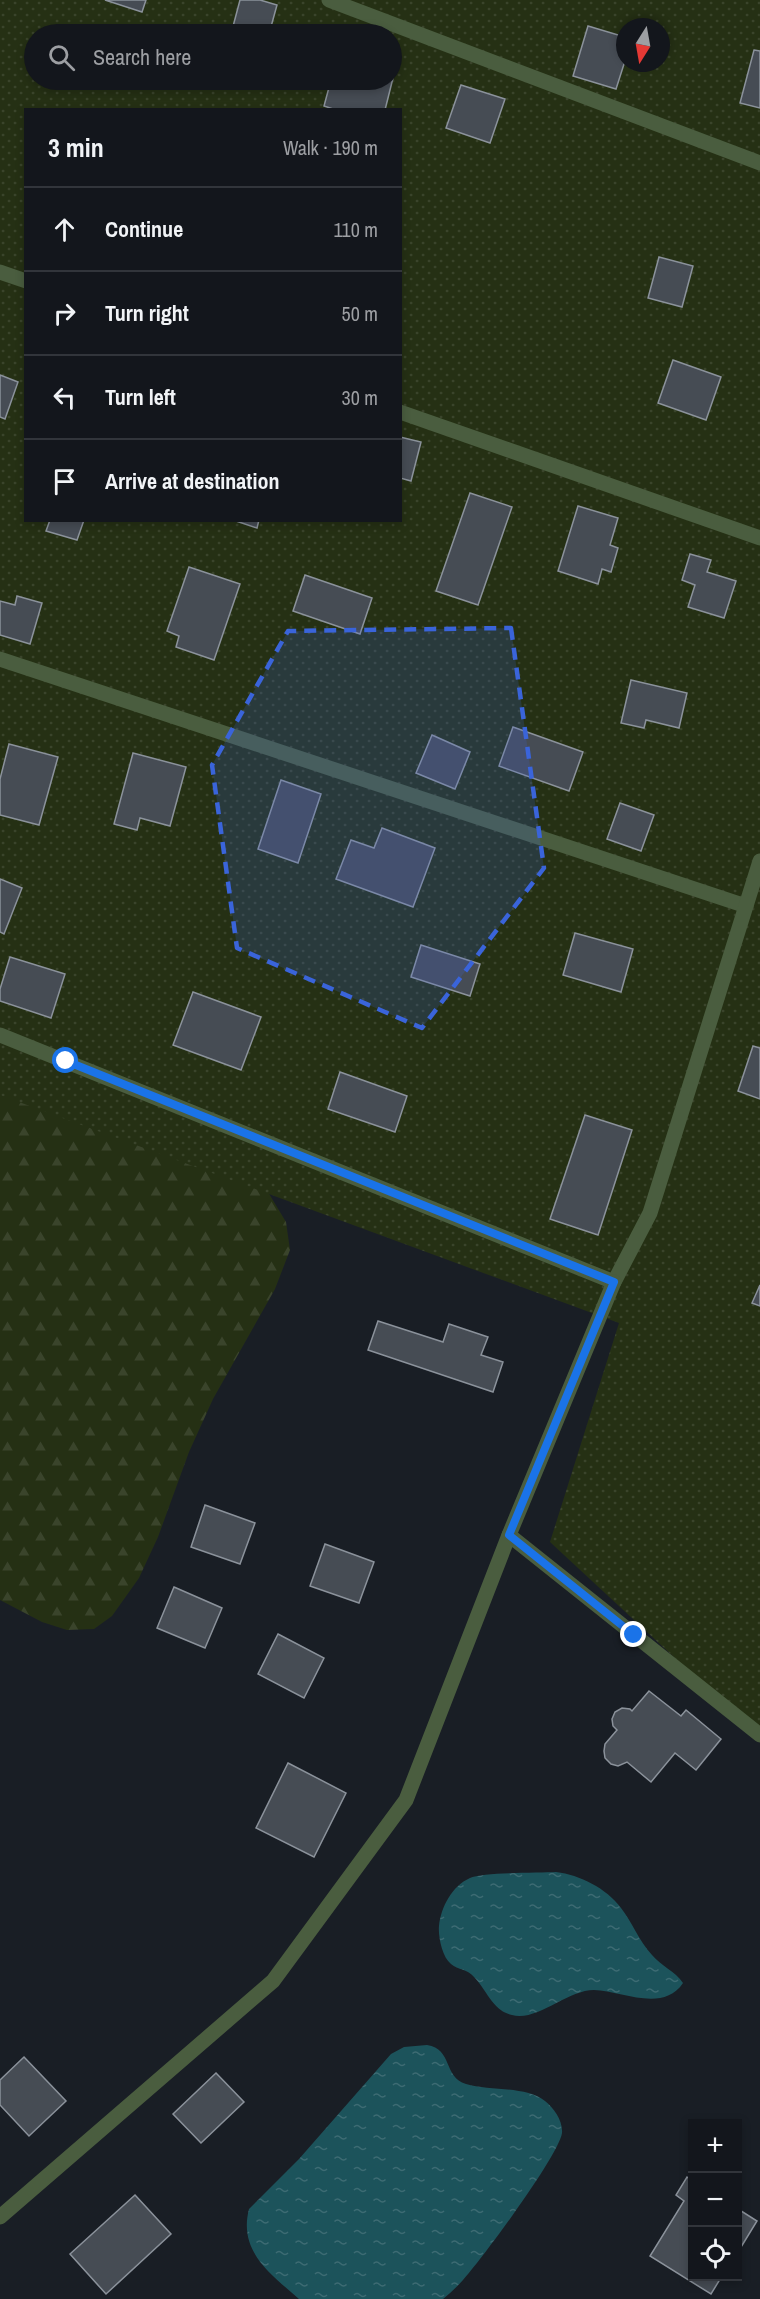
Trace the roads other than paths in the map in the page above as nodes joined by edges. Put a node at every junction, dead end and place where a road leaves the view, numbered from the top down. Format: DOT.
graph roads {
  1 [pos="329,0"];
  2 [pos="392,24"];
  3 [pos="402,28"];
  4 [pos="760,163"];
  5 [pos="0,272"];
  6 [pos="24,279"];
  7 [pos="402,413"];
  8 [pos="760,538"];
  9 [pos="0,659"];
  10 [pos="760,861"];
  11 [pos="746,906"];
  12 [pos="0,1035"];
  13 [pos="614,1282"];
  14 [pos="509,1535"];
  15 [pos="760,1735"];
  16 [pos="0,2217"];
  1 -- 2 [label="lane"];
  3 -- 4 [label="lane"];
  5 -- 6 [label="lane"];
  7 -- 8 [label="lane"];
  9 -- 11 [label="lane"];
  10 -- 11 [label="lane"];
  11 -- 13 [label="lane"];
  12 -- 13 [label="lane"];
  13 -- 14 [label="lane"];
  14 -- 15 [label="lane"];
  14 -- 16 [label="lane"];
}
